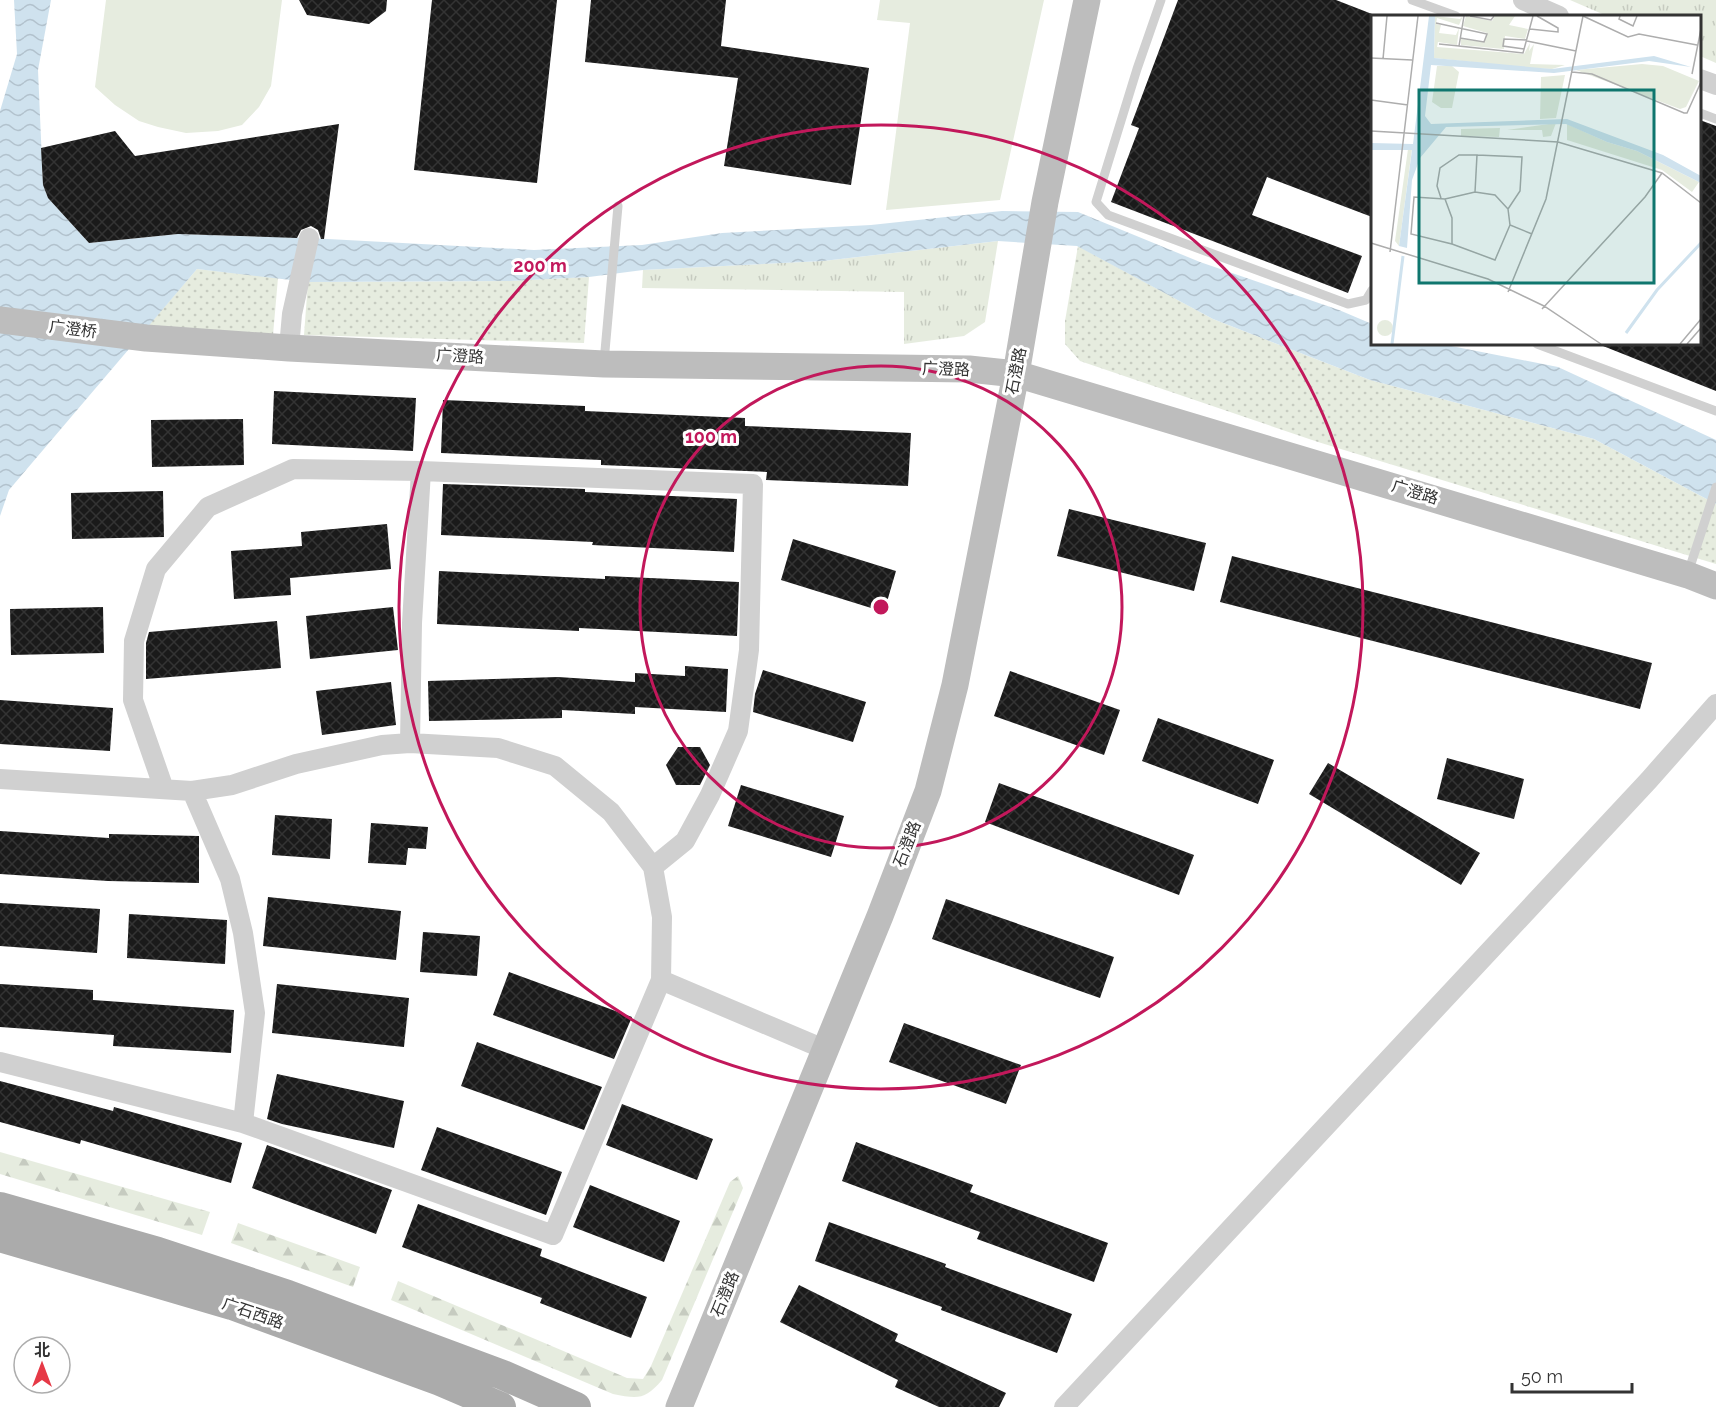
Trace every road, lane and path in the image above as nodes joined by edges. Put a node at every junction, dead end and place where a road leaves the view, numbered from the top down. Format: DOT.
graph roads {
  1 [pos="1087,0"];
  2 [pos="1161,0"];
  3 [pos="1412,0"];
  4 [pos="1523,0"];
  5 [pos="1453,15"];
  6 [pos="1557,15"];
  7 [pos="1701,79"];
  8 [pos="1716,85"];
  9 [pos="1701,113"];
  10 [pos="1716,119"];
  11 [pos="618,206"];
  12 [pos="309,238"];
  13 [pos="1371,292"];
  14 [pos="0,320"];
  15 [pos="146,338"];
  16 [pos="1540,345"];
  17 [pos="289,348"];
  18 [pos="604,364"];
  19 [pos="1016,374"];
  20 [pos="1716,411"];
  21 [pos="421,471"];
  22 [pos="1715,490"];
  23 [pos="1688,575"];
  24 [pos="1716,586"];
  25 [pos="1716,704"];
  26 [pos="410,743"];
  27 [pos="0,779"];
  28 [pos="164,789"];
  29 [pos="192,790"];
  30 [pos="653,867"];
  31 [pos="662,980"];
  32 [pos="824,1049"];
  33 [pos="0,1062"];
  34 [pos="243,1123"];
  35 [pos="0,1207"];
  36 [pos="0,1237"];
  37 [pos="501,1407"];
  38 [pos="576,1407"];
  39 [pos="679,1407"];
  40 [pos="1064,1407"];
  1 -- 19 [label="street, 石澄路"];
  2 -- 13 [label="lane"];
  3 -- 5 [label="lane"];
  4 -- 6 [label="street"];
  7 -- 8 [label="street"];
  9 -- 10 [label="lane"];
  11 -- 18 [label="lane"];
  12 -- 17 [label="street"];
  14 -- 15 [label="street, 广澄桥"];
  15 -- 17 [label="street, 广澄路"];
  16 -- 20 [label="lane"];
  17 -- 18 [label="street, 广澄路"];
  18 -- 19 [label="street, 广澄路"];
  19 -- 23 [label="street, 广澄路"];
  19 -- 32 [label="street, 石澄路"];
  21 -- 26 [label="street"];
  21 -- 28 [label="street"];
  21 -- 30 [label="street"];
  22 -- 23 [label="lane"];
  23 -- 24 [label="street, 广澄路"];
  25 -- 40 [label="street"];
  26 -- 29 [label="street"];
  26 -- 30 [label="street"];
  27 -- 28 [label="street"];
  28 -- 29 [label="street"];
  29 -- 34 [label="street"];
  30 -- 31 [label="street"];
  31 -- 32 [label="street"];
  31 -- 34 [label="street"];
  32 -- 39 [label="street, 石澄路"];
  33 -- 34 [label="street"];
  35 -- 38 [label="main road"];
  36 -- 37 [label="main road, 广石西路"];
}
